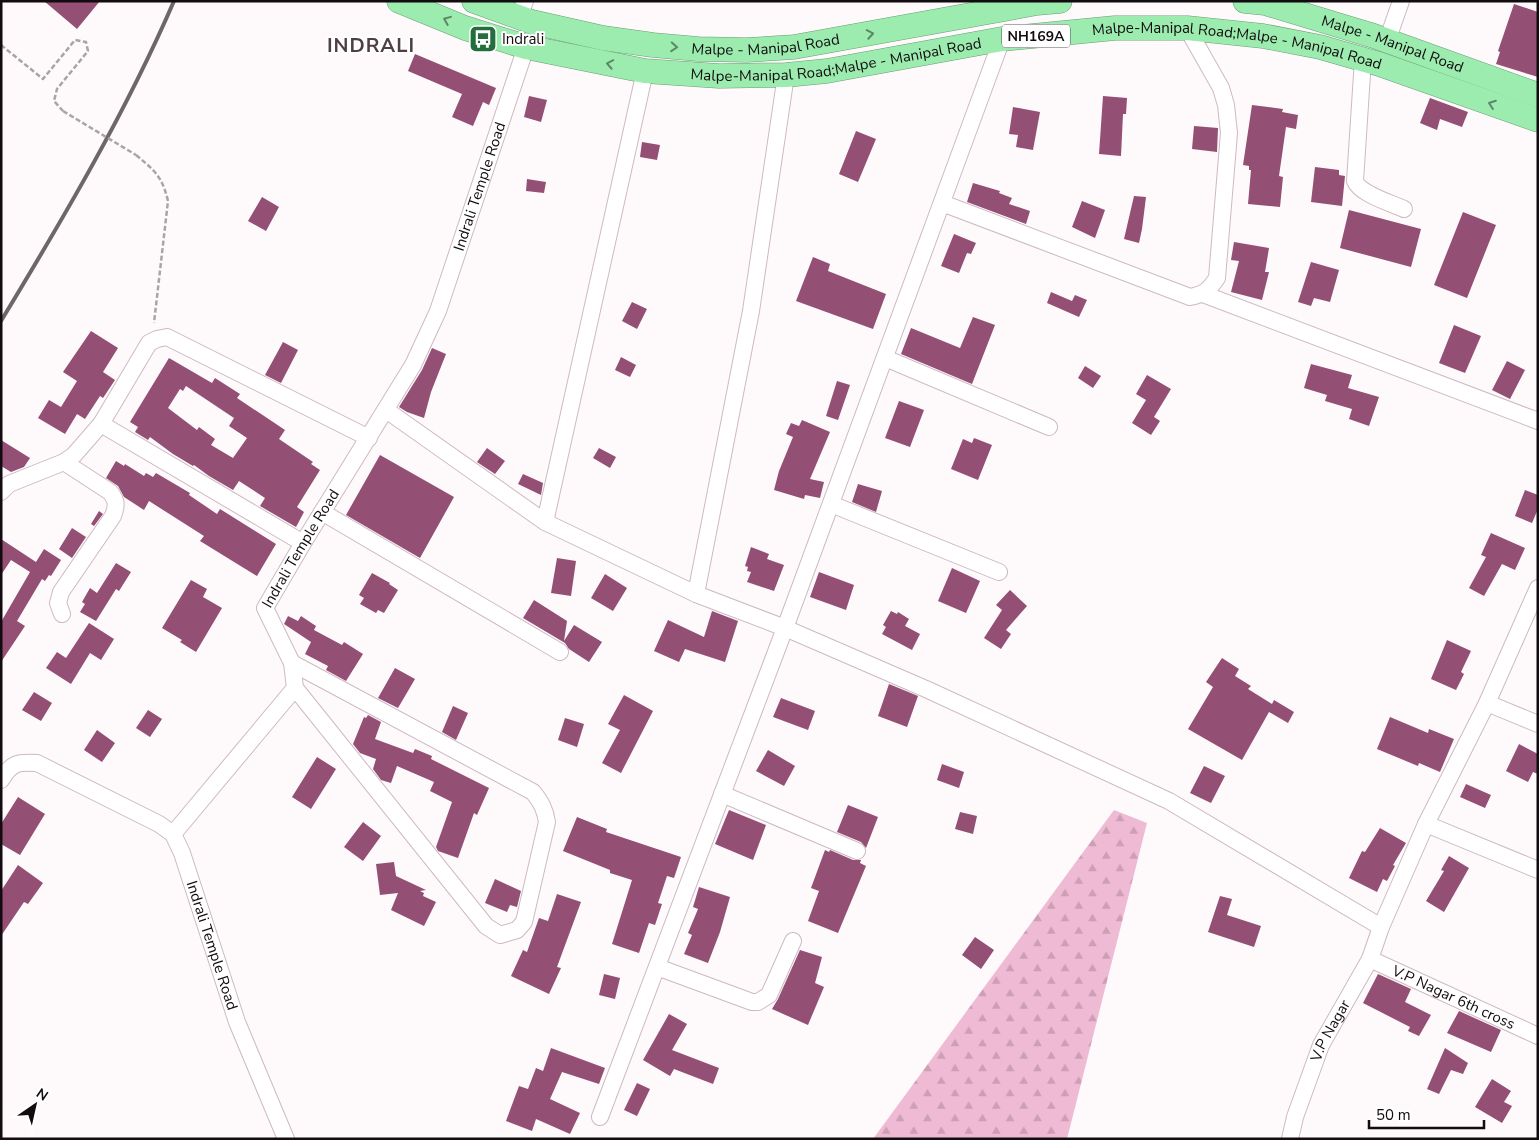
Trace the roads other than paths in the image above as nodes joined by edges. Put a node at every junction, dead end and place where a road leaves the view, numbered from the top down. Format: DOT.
graph roads {
  1 [pos="399,1"];
  2 [pos="474,1"];
  3 [pos="1060,1"];
  4 [pos="1245,1"];
  5 [pos="1401,1"];
  6 [pos="522,9"];
  7 [pos="958,10"];
  8 [pos="1187,28"];
  9 [pos="1002,39"];
  10 [pos="1387,41"];
  11 [pos="526,47"];
  12 [pos="719,49"];
  13 [pos="1363,59"];
  14 [pos="645,71"];
  15 [pos="786,75"];
  16 [pos="719,76"];
  17 [pos="1538,95"];
  18 [pos="1538,120"];
  19 [pos="942,203"];
  20 [pos="1404,209"];
  21 [pos="1203,294"];
  22 [pos="885,358"];
  23 [pos="386,410"];
  24 [pos="1538,420"];
  25 [pos="101,424"];
  26 [pos="1049,427"];
  27 [pos="369,438"];
  28 [pos="64,462"];
  29 [pos="1,492"];
  30 [pos="831,504"];
  31 [pos="322,512"];
  32 [pos="545,522"];
  33 [pos="303,542"];
  34 [pos="998,572"];
  35 [pos="1538,588"];
  36 [pos="696,594"];
  37 [pos="62,614"];
  38 [pos="785,628"];
  39 [pos="560,652"];
  40 [pos="292,663"];
  41 [pos="295,688"];
  42 [pos="1487,703"];
  43 [pos="1538,724"];
  44 [pos="1,780"];
  45 [pos="722,794"];
  46 [pos="1426,824"];
  47 [pos="173,834"];
  48 [pos="857,851"];
  49 [pos="1538,870"];
  50 [pos="1382,927"];
  51 [pos="793,941"];
  52 [pos="1370,959"];
  53 [pos="657,967"];
  54 [pos="1538,1036"];
  55 [pos="600,1117"];
  56 [pos="286,1139"];
  57 [pos="1290,1139"];
  11 -- 1 [label="highway, Malpe-Manipal Road;Malpe - Manipal Road / NH169A, one-way"];
  2 -- 6 [label="highway, Malpe - Manipal Road / NH169A"];
  3 -- 7 [label="highway, Malpe - Manipal Road / NH169A"];
  4 -- 10 [label="highway, Malpe - Manipal Road"];
  5 -- 10 [label="street"];
  6 -- 12 [label="highway, Malpe - Manipal Road / NH169A, one-way"];
  12 -- 7 [label="highway, Malpe - Manipal Road / NH169A, one-way"];
  8 -- 9 [label="highway, Malpe-Manipal Road;Malpe - Manipal Road / NH169A"];
  8 -- 13 [label="highway, Malpe-Manipal Road;Malpe - Manipal Road / NH169A"];
  8 -- 21 [label="street"];
  9 -- 15 [label="highway, Malpe-Manipal Road;Malpe - Manipal Road / NH169A"];
  9 -- 19 [label="street"];
  10 -- 17 [label="highway, Malpe - Manipal Road"];
  14 -- 11 [label="highway, Malpe-Manipal Road;Malpe - Manipal Road / NH169A, one-way"];
  11 -- 23 [label="street, Indrali Temple Road"];
  12 -- 16 [label="highway"];
  18 -- 13 [label="highway, Malpe-Manipal Road;Malpe - Manipal Road / NH169A, one-way"];
  13 -- 20 [label="street"];
  14 -- 16 [label="highway, Malpe-Manipal Road;Malpe - Manipal Road / NH169A"];
  14 -- 32 [label="street"];
  15 -- 16 [label="highway, Malpe-Manipal Road;Malpe - Manipal Road / NH169A"];
  15 -- 36 [label="street"];
  19 -- 21 [label="street"];
  19 -- 22 [label="street"];
  21 -- 24 [label="street"];
  22 -- 26 [label="street"];
  22 -- 30 [label="street"];
  23 -- 27 [label="street, Indrali Temple Road"];
  23 -- 32 [label="street"];
  25 -- 27 [label="street"];
  25 -- 28 [label="street"];
  25 -- 33 [label="street"];
  27 -- 31 [label="street, Indrali Temple Road"];
  28 -- 29 [label="street"];
  28 -- 37 [label="street"];
  30 -- 34 [label="street"];
  30 -- 38 [label="street"];
  31 -- 33 [label="street, Indrali Temple Road"];
  31 -- 39 [label="street"];
  32 -- 36 [label="street"];
  33 -- 40 [label="street, Indrali Temple Road"];
  35 -- 42 [label="street, V.P Nagar"];
  36 -- 38 [label="street"];
  38 -- 45 [label="street"];
  38 -- 50 [label="street"];
  40 -- 41 [label="street, Indrali Temple Road"];
  40 -- 41 [label="street"];
  41 -- 47 [label="street"];
  42 -- 43 [label="street"];
  42 -- 46 [label="street, V.P Nagar"];
  44 -- 47 [label="street"];
  45 -- 48 [label="street"];
  45 -- 53 [label="street"];
  46 -- 49 [label="street"];
  46 -- 50 [label="street, V.P Nagar"];
  47 -- 56 [label="street, Indrali Temple Road"];
  50 -- 52 [label="street, V.P Nagar"];
  51 -- 53 [label="street"];
  52 -- 54 [label="street, V.P Nagar 6th cross"];
  52 -- 57 [label="street, V.P Nagar"];
  53 -- 55 [label="street"];
}
